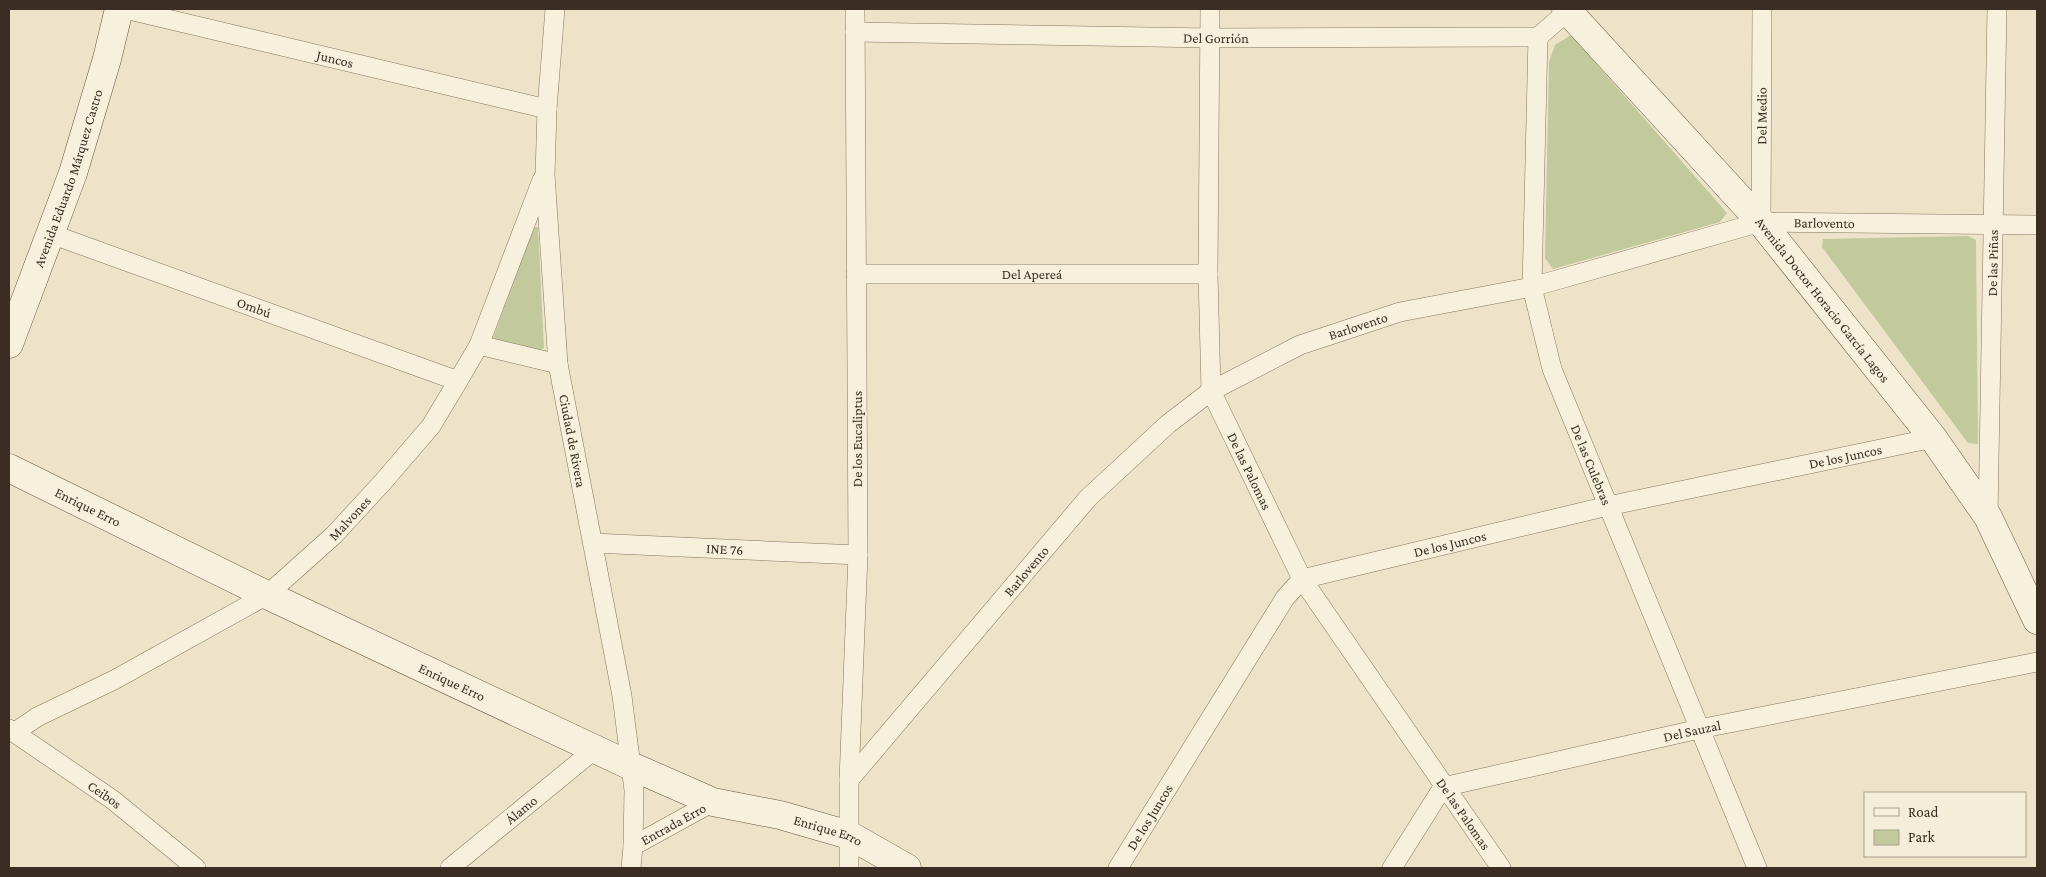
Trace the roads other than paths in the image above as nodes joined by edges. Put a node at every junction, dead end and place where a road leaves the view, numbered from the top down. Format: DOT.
graph roads {
  1 [pos="119,9"];
  2 [pos="126,9"];
  3 [pos="555,9"];
  4 [pos="855,9"];
  5 [pos="1210,9"];
  6 [pos="1762,9"];
  7 [pos="1997,9"];
  8 [pos="1567,10"];
  9 [pos="855,32"];
  10 [pos="1538,37"];
  11 [pos="1210,38"];
  12 [pos="546,109"];
  13 [pos="544,175"];
  14 [pos="1761,222"];
  15 [pos="1994,224"];
  16 [pos="2037,225"];
  17 [pos="51,234"];
  18 [pos="856,274"];
  19 [pos="1208,274"];
  20 [pos="1532,287"];
  21 [pos="9,344"];
  22 [pos="479,345"];
  23 [pos="558,364"];
  24 [pos="458,381"];
  25 [pos="1211,391"];
  26 [pos="1933,438"];
  27 [pos="9,468"];
  28 [pos="1608,506"];
  29 [pos="1988,517"];
  30 [pos="593,543"];
  31 [pos="858,555"];
  32 [pos="1302,579"];
  33 [pos="267,595"];
  34 [pos="2037,620"];
  35 [pos="2037,662"];
  36 [pos="1699,729"];
  37 [pos="12,731"];
  38 [pos="594,750"];
  39 [pos="631,766"];
  40 [pos="849,780"];
  41 [pos="1443,787"];
  42 [pos="713,802"];
  43 [pos="848,834"];
  44 [pos="633,846"];
  45 [pos="196,868"];
  46 [pos="450,868"];
  47 [pos="630,868"];
  48 [pos="848,868"];
  49 [pos="907,868"];
  50 [pos="1118,868"];
  51 [pos="1392,868"];
  52 [pos="1501,868"];
  53 [pos="1757,868"];
  1 -- 17 [label="street, Avenida Eduardo Márquez Castro"];
  2 -- 12 [label="street, Juncos"];
  3 -- 12 [label="street, Ciudad de Rivera"];
  4 -- 9 [label="street, De los Eucaliptus"];
  5 -- 11 [label="street, De las Palomas"];
  6 -- 14 [label="street, Del Medio"];
  7 -- 15 [label="street, De las Piñas"];
  8 -- 10 [label="street"];
  8 -- 14 [label="street, Avenida Doctor Horacio García Lagos"];
  9 -- 11 [label="street, Del Gorrión"];
  9 -- 18 [label="street, De los Eucaliptus"];
  10 -- 11 [label="street, Del Gorrión"];
  10 -- 20 [label="street, De las Culebras"];
  11 -- 19 [label="street, De las Palomas"];
  12 -- 13 [label="street, Ciudad de Rivera"];
  13 -- 22 [label="street, Malvones"];
  13 -- 23 [label="street, Ciudad de Rivera"];
  14 -- 15 [label="street, Barlovento"];
  14 -- 20 [label="street, Barlovento"];
  14 -- 26 [label="street, Avenida Doctor Horacio García Lagos"];
  15 -- 16 [label="street, Barlovento"];
  15 -- 29 [label="street, De las Piñas"];
  17 -- 21 [label="street, Avenida Eduardo Márquez Castro"];
  17 -- 24 [label="street, Ombú"];
  18 -- 19 [label="street, Del Apereá"];
  18 -- 31 [label="street, De los Eucaliptus"];
  19 -- 25 [label="street, De las Palomas"];
  20 -- 25 [label="street, Barlovento"];
  20 -- 28 [label="street, De las Culebras"];
  22 -- 23 [label="street"];
  22 -- 24 [label="street, Malvones"];
  23 -- 30 [label="street, Ciudad de Rivera"];
  24 -- 33 [label="street, Malvones"];
  25 -- 32 [label="street, De las Palomas"];
  25 -- 40 [label="street, Barlovento"];
  26 -- 28 [label="street, De los Juncos"];
  26 -- 29 [label="street, Avenida Doctor Horacio García Lagos"];
  27 -- 33 [label="street, Enrique Erro"];
  28 -- 32 [label="street, De los Juncos"];
  28 -- 36 [label="street, De las Culebras"];
  29 -- 34 [label="street, Avenida Doctor Horacio García Lagos"];
  30 -- 31 [label="street, INE 76"];
  30 -- 39 [label="street, Ciudad de Rivera"];
  31 -- 40 [label="street, De los Eucaliptus"];
  32 -- 41 [label="street, De las Palomas"];
  32 -- 50 [label="street, De los Juncos"];
  33 -- 37 [label="street, Malvones"];
  33 -- 38 [label="street, Enrique Erro"];
  35 -- 36 [label="street, Del Sauzal"];
  36 -- 41 [label="street, Del Sauzal"];
  36 -- 53 [label="street, De las Culebras"];
  37 -- 45 [label="street, Ceibos"];
  38 -- 39 [label="street, Enrique Erro"];
  38 -- 46 [label="street, Álamo"];
  39 -- 42 [label="street, Enrique Erro"];
  39 -- 44 [label="street, Ciudad de Rivera"];
  40 -- 43 [label="street, De los Eucaliptus"];
  41 -- 51 [label="street"];
  41 -- 52 [label="street, De las Palomas"];
  42 -- 43 [label="street, Enrique Erro"];
  42 -- 44 [label="street, Entrada Erro"];
  43 -- 48 [label="street, De los Eucaliptus"];
  43 -- 49 [label="street, Enrique Erro"];
  44 -- 47 [label="street, Ciudad de Rivera"];
}
